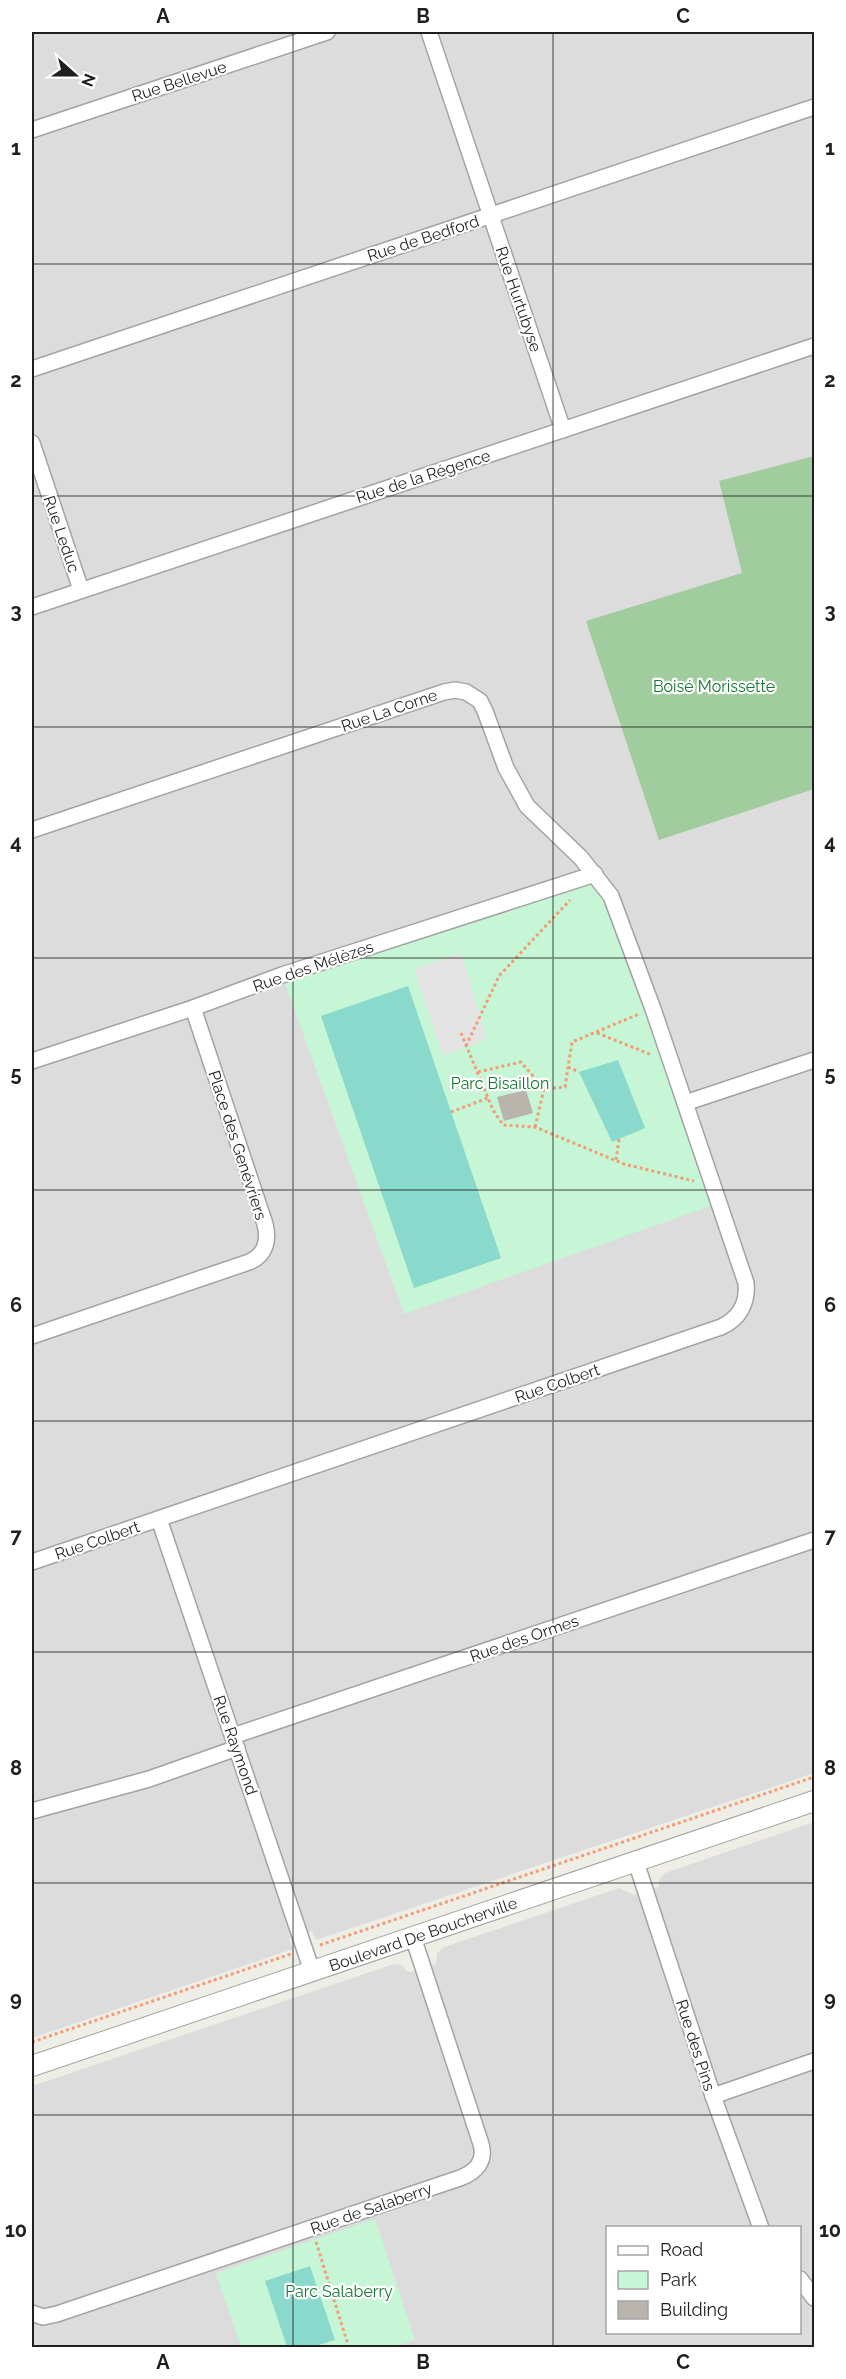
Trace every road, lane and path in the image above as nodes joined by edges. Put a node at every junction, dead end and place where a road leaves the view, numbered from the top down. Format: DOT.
graph roads {
  1 [pos="327,32"];
  2 [pos="429,32"];
  3 [pos="814,107"];
  4 [pos="32,130"];
  5 [pos="491,215"];
  6 [pos="814,346"];
  7 [pos="32,369"];
  8 [pos="563,430"];
  9 [pos="32,443"];
  10 [pos="81,590"];
  11 [pos="32,607"];
  12 [pos="32,830"];
  13 [pos="595,874"];
  14 [pos="570,899"];
  15 [pos="193,1008"];
  16 [pos="653,1009"];
  17 [pos="461,1033"];
  18 [pos="595,1033"];
  19 [pos="466,1046"];
  20 [pos="814,1060"];
  21 [pos="32,1061"];
  22 [pos="671,1062"];
  23 [pos="568,1067"];
  24 [pos="478,1072"];
  25 [pos="579,1072"];
  26 [pos="544,1089"];
  27 [pos="489,1098"];
  28 [pos="685,1103"];
  29 [pos="451,1113"];
  30 [pos="535,1127"];
  31 [pos="619,1139"];
  32 [pos="616,1160"];
  33 [pos="713,1186"];
  34 [pos="32,1336"];
  35 [pos="159,1519"];
  36 [pos="814,1540"];
  37 [pos="32,1562"];
  38 [pos="235,1742"];
  39 [pos="814,1777"];
  40 [pos="814,1801"];
  41 [pos="32,1811"];
  42 [pos="636,1862"];
  43 [pos="413,1937"];
  44 [pos="322,1944"];
  45 [pos="290,1955"];
  46 [pos="312,1971"];
  47 [pos="32,2042"];
  48 [pos="814,2061"];
  49 [pos="32,2066"];
  50 [pos="713,2096"];
  51 [pos="761,2226"];
  52 [pos="312,2228"];
  53 [pos="801,2280"];
  54 [pos="814,2298"];
  55 [pos="32,2313"];
  56 [pos="349,2348"];
  1 -- 4 [label="street, Rue Bellevue"];
  2 -- 5 [label="street, Rue Hurtubyse"];
  3 -- 5 [label="street, Rue de Bedford"];
  5 -- 7 [label="street, Rue de Bedford"];
  5 -- 8 [label="street, Rue Hurtubyse"];
  6 -- 8 [label="street, Rue de la Régence"];
  8 -- 10 [label="street, Rue de la Régence"];
  9 -- 10 [label="street, Rue Leduc"];
  10 -- 11 [label="street, Rue de la Régence"];
  12 -- 13 [label="street, Rue La Corne"];
  13 -- 15 [label="street, Rue des Mélèzes"];
  13 -- 16 [label="street, Rue La Corne"];
  14 -- 19 [label="path"];
  15 -- 21 [label="street, Rue des Mélèzes"];
  15 -- 34 [label="street, Place des Genévriers"];
  16 -- 18 [label="path"];
  16 -- 22 [label="street, Rue La Corne"];
  17 -- 19 [label="path"];
  18 -- 22 [label="path"];
  18 -- 23 [label="path"];
  19 -- 24 [label="path"];
  20 -- 28 [label="street"];
  22 -- 28 [label="street, Rue La Corne"];
  23 -- 25 [label="path"];
  23 -- 26 [label="path"];
  24 -- 26 [label="path"];
  24 -- 27 [label="path"];
  26 -- 30 [label="path"];
  27 -- 29 [label="path"];
  27 -- 30 [label="path"];
  28 -- 33 [label="street, Rue Colbert"];
  30 -- 32 [label="path"];
  31 -- 32 [label="path"];
  32 -- 33 [label="path"];
  33 -- 35 [label="street, Rue Colbert"];
  35 -- 37 [label="street, Rue Colbert"];
  35 -- 38 [label="street, Rue Raymond"];
  36 -- 38 [label="street, Rue des Ormes"];
  38 -- 41 [label="street, Rue des Ormes"];
  38 -- 46 [label="street, Rue Raymond"];
  39 -- 44 [label="path, Boulevard De Boucherville"];
  40 -- 42 [label="street, Boulevard De Boucherville"];
  42 -- 43 [label="street, Boulevard De Boucherville"];
  42 -- 50 [label="street, Rue des Pins"];
  43 -- 46 [label="street, Boulevard De Boucherville"];
  43 -- 52 [label="street, Rue de Salaberry"];
  45 -- 47 [label="path"];
  46 -- 49 [label="street, Boulevard De Boucherville"];
  48 -- 50 [label="street"];
  50 -- 51 [label="street, Rue des Pins"];
  52 -- 55 [label="street, Rue de Salaberry"];
  52 -- 56 [label="path"];
  53 -- 54 [label="street"];
}
